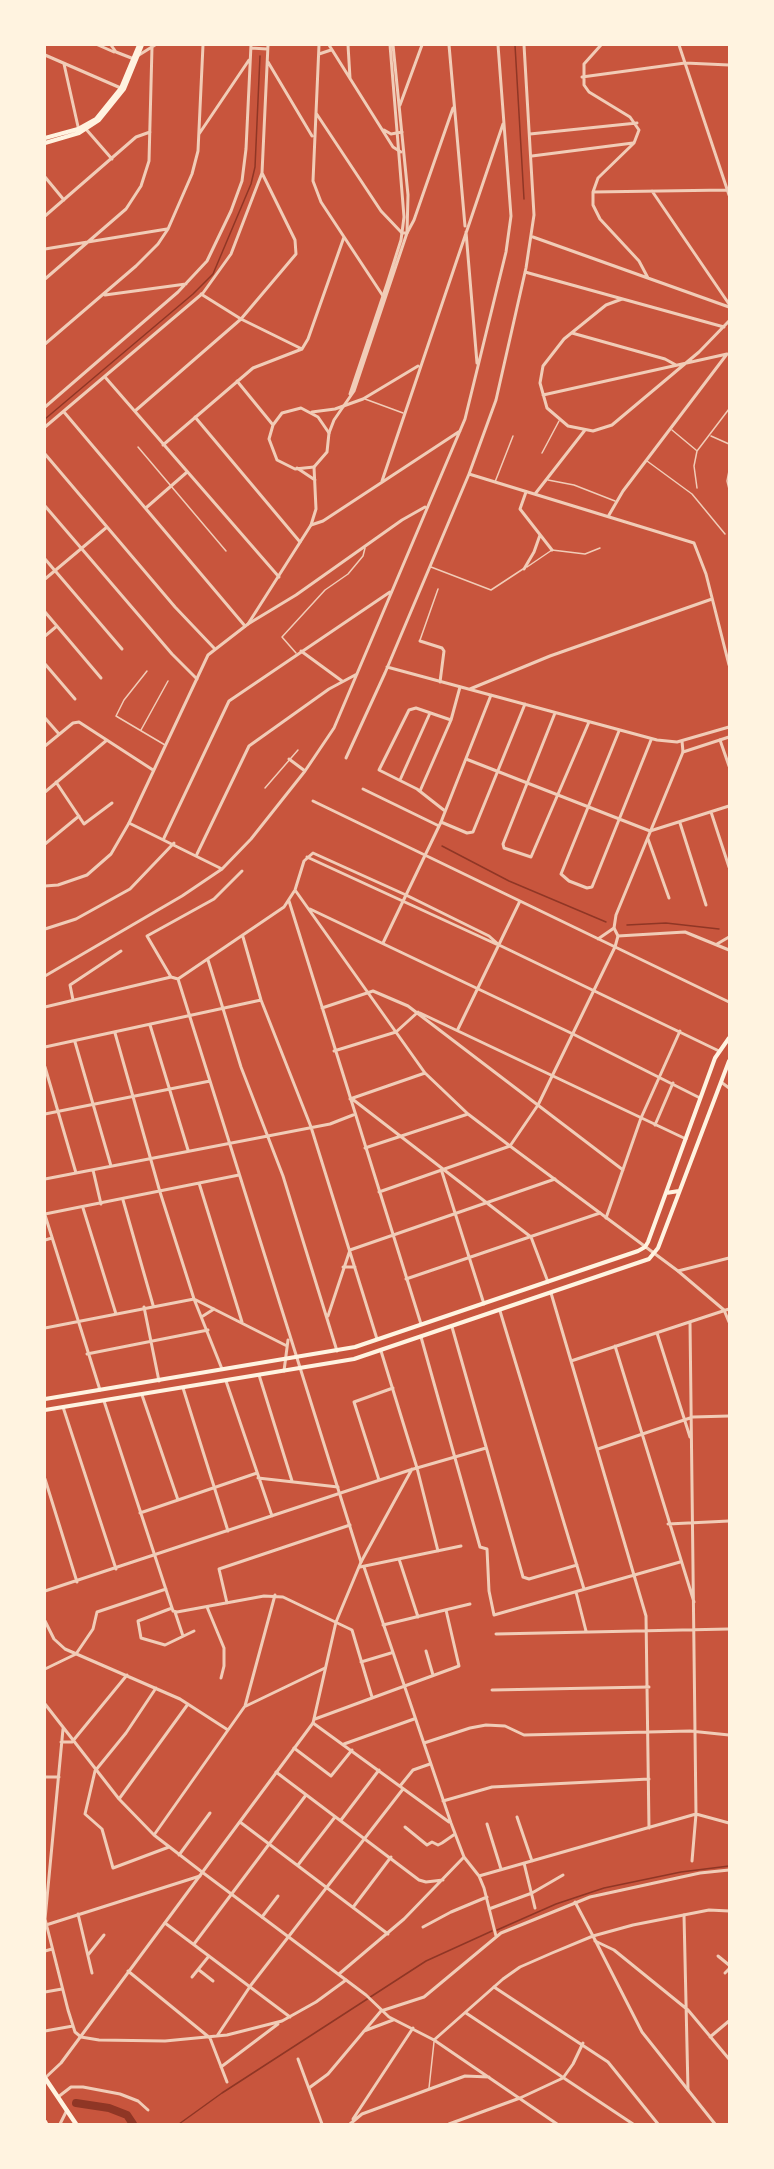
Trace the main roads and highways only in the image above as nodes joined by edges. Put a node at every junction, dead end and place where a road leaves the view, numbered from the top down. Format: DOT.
graph roads {
  1 [pos="141,45"];
  2 [pos="45,140"];
  3 [pos="729,1038"];
  4 [pos="729,1061"];
  5 [pos="679,1191"];
  6 [pos="666,1193"];
  7 [pos="297,1358"];
  8 [pos="290,1370"];
  9 [pos="45,1399"];
  10 [pos="45,1410"];
  11 [pos="45,2078"];
  12 [pos="76,2124"];
  1 -- 2 [label="main road"];
  3 -- 6 [label="main road"];
  4 -- 5 [label="main road"];
  5 -- 6 [label="main road"];
  5 -- 8 [label="main road"];
  6 -- 7 [label="main road"];
  7 -- 8 [label="main road"];
  7 -- 9 [label="main road"];
  8 -- 10 [label="main road"];
  11 -- 12 [label="highway"];
}
